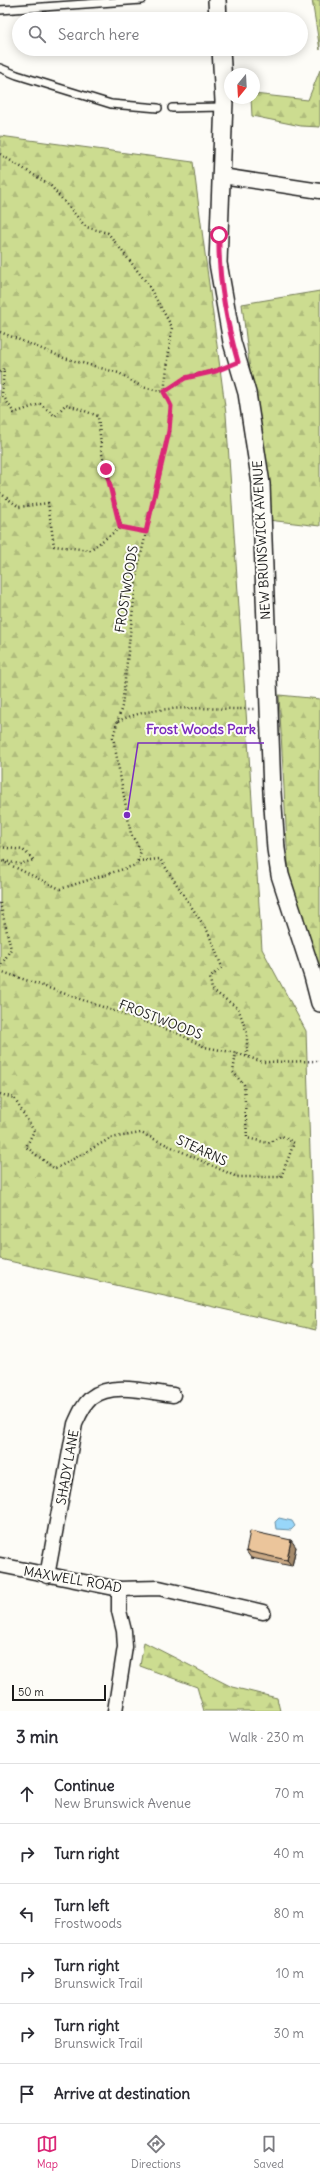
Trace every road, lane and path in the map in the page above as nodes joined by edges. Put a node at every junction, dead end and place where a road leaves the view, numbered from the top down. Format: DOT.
graph roads {
  1 [pos="142,0"];
  2 [pos="217,0"];
  3 [pos="0,10"];
  4 [pos="218,12"];
  5 [pos="221,56"];
  6 [pos="0,68"];
  7 [pos="224,107"];
  8 [pos="158,108"];
  9 [pos="172,108"];
  10 [pos="0,154"];
  11 [pos="222,176"];
  12 [pos="320,191"];
  13 [pos="0,332"];
  14 [pos="238,362"];
  15 [pos="0,372"];
  16 [pos="164,392"];
  17 [pos="0,493"];
  18 [pos="120,527"];
  19 [pos="146,532"];
  20 [pos="268,703"];
  21 [pos="118,722"];
  22 [pos="0,847"];
  23 [pos="0,860"];
  24 [pos="138,861"];
  25 [pos="0,903"];
  26 [pos="0,967"];
  27 [pos="0,971"];
  28 [pos="320,1004"];
  29 [pos="236,1053"];
  30 [pos="248,1056"];
  31 [pos="320,1061"];
  32 [pos="0,1094"];
  33 [pos="173,1395"];
  34 [pos="0,1565"];
  35 [pos="47,1576"];
  36 [pos="119,1589"];
  37 [pos="263,1612"];
  38 [pos="115,1711"];
  1 -- 3 [label="lane"];
  2 -- 4 [label="street"];
  5 -- 7 [label="street, NEW BRUNSWICK AVENUE"];
  6 -- 8 [label="lane"];
  7 -- 9 [label="lane"];
  7 -- 11 [label="street, NEW BRUNSWICK AVENUE"];
  10 -- 16 [label="path"];
  11 -- 12 [label="street"];
  11 -- 14 [label="street, NEW BRUNSWICK AVENUE"];
  13 -- 16 [label="path"];
  14 -- 16 [label="path"];
  14 -- 20 [label="street, NEW BRUNSWICK AVENUE"];
  15 -- 18 [label="path"];
  16 -- 19 [label="path, FROSTWOODS"];
  17 -- 18 [label="path"];
  18 -- 19 [label="path"];
  19 -- 21 [label="path, FROSTWOODS"];
  20 -- 21 [label="path"];
  20 -- 28 [label="street, NEW BRUNSWICK AVENUE"];
  21 -- 24 [label="path, FROSTWOODS"];
  22 -- 23 [label="path"];
  23 -- 24 [label="path"];
  24 -- 30 [label="path"];
  25 -- 26 [label="path"];
  27 -- 29 [label="path, FROSTWOODS"];
  29 -- 30 [label="path, FROSTWOODS"];
  29 -- 32 [label="path, STEARNS"];
  30 -- 31 [label="path, FROSTWOODS"];
  33 -- 35 [label="street, SHADY LANE"];
  34 -- 35 [label="street, MAXWELL ROAD"];
  35 -- 36 [label="street, MAXWELL ROAD"];
  36 -- 37 [label="street, MAXWELL ROAD"];
  36 -- 38 [label="street"];
}
